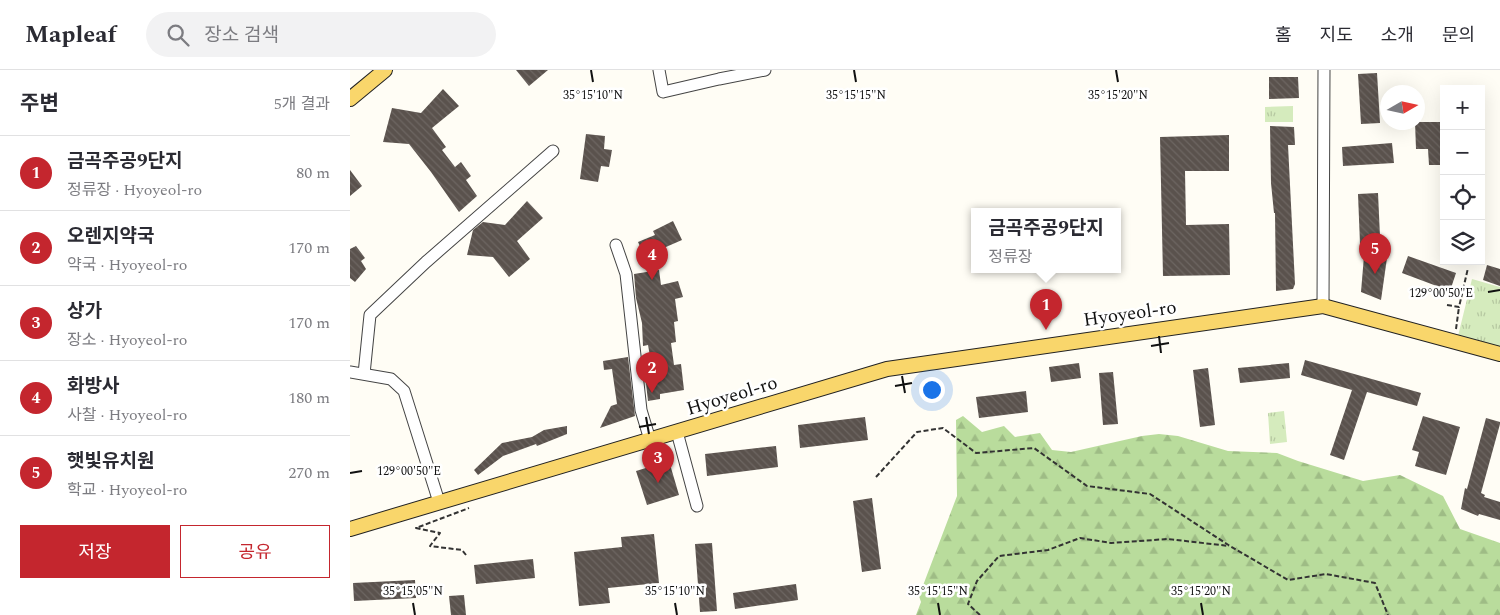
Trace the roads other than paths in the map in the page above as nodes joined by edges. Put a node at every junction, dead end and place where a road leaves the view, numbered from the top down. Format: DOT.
graph roads {
  1 [pos="385,70"];
  2 [pos="658,70"];
  3 [pos="765,70"];
  4 [pos="1324,70"];
  5 [pos="350,100"];
  6 [pos="553,151"];
  7 [pos="616,245"];
  8 [pos="1323,306"];
  9 [pos="1500,354"];
  10 [pos="350,372"];
  11 [pos="364,374"];
  12 [pos="677,432"];
  13 [pos="650,440"];
  14 [pos="439,502"];
  15 [pos="697,506"];
  16 [pos="350,529"];
  1 -- 5 [label="main road"];
  2 -- 3 [label="street"];
  4 -- 8 [label="street"];
  6 -- 11 [label="street"];
  7 -- 13 [label="street"];
  8 -- 9 [label="main road, Hyoyeol-ro"];
  8 -- 12 [label="main road, Hyoyeol-ro"];
  10 -- 11 [label="street"];
  11 -- 14 [label="street"];
  12 -- 13 [label="main road, Hyoyeol-ro"];
  12 -- 15 [label="street"];
  13 -- 14 [label="main road, Hyoyeol-ro"];
  14 -- 16 [label="main road, Hyoyeol-ro"];
}
